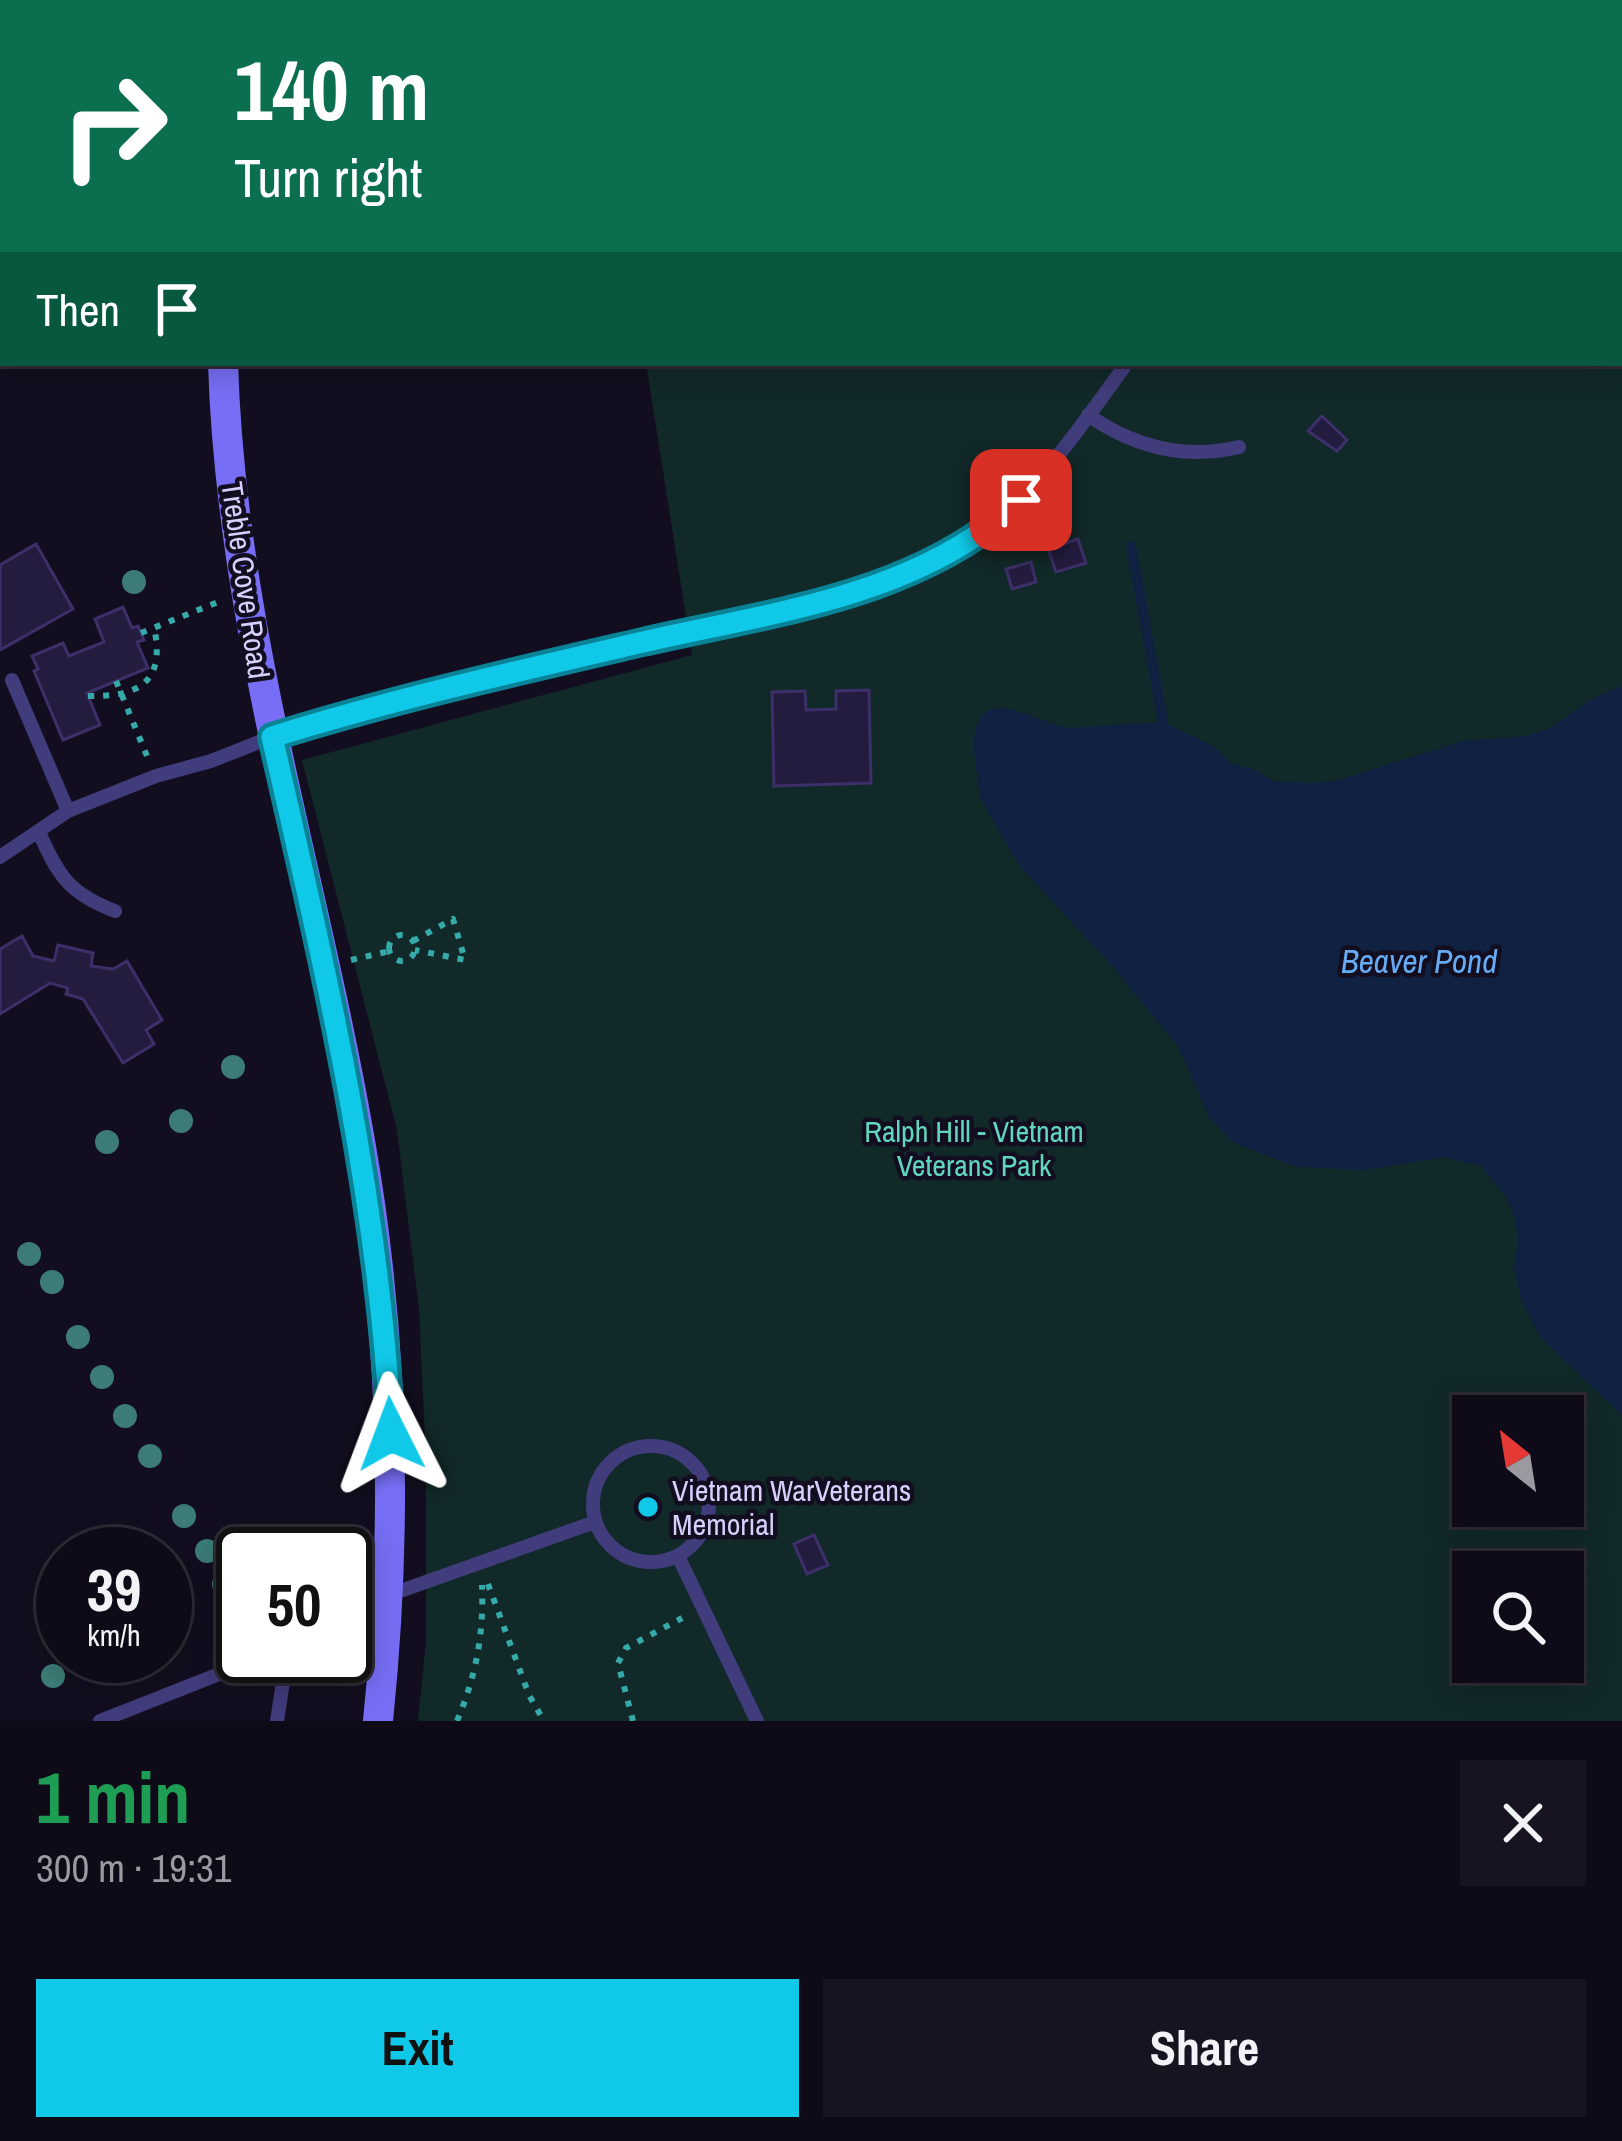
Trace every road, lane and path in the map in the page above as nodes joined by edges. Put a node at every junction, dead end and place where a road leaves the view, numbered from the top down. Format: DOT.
graph roads {
  1 [pos="223,366"];
  2 [pos="1125,366"];
  3 [pos="1088,415"];
  4 [pos="1239,448"];
  5 [pos="215,602"];
  6 [pos="154,627"];
  7 [pos="141,633"];
  8 [pos="12,680"];
  9 [pos="116,681"];
  10 [pos="88,696"];
  11 [pos="123,697"];
  12 [pos="272,737"];
  13 [pos="156,776"];
  14 [pos="68,812"];
  15 [pos="39,832"];
  16 [pos="0,857"];
  17 [pos="116,911"];
  18 [pos="414,946"];
  19 [pos="595,1522"];
  20 [pos="678,1556"];
  21 [pos="481,1563"];
  22 [pos="389,1605"];
  23 [pos="702,1606"];
  24 [pos="372,1614"];
  25 [pos="216,1675"];
  26 [pos="283,1683"];
  27 [pos="100,1721"];
  28 [pos="277,1721"];
  29 [pos="378,1721"];
  30 [pos="457,1721"];
  31 [pos="544,1721"];
  32 [pos="633,1721"];
  33 [pos="758,1721"];
  1 -- 12 [label="main road, Treble Cove Road"];
  2 -- 3 [label="lane"];
  3 -- 4 [label="lane"];
  3 -- 12 [label="lane"];
  5 -- 6 [label="path"];
  6 -- 7 [label="path"];
  6 -- 11 [label="path"];
  8 -- 14 [label="lane"];
  9 -- 11 [label="path"];
  10 -- 11 [label="path"];
  11 -- 13 [label="path"];
  12 -- 13 [label="lane"];
  12 -- 22 [label="main road, Treble Cove Road"];
  13 -- 14 [label="lane"];
  14 -- 15 [label="lane"];
  15 -- 16 [label="lane"];
  15 -- 17 [label="lane"];
  18 -- 18 [label="path"];
  19 -- 20 [label="lane"];
  19 -- 20 [label="lane"];
  19 -- 21 [label="lane"];
  20 -- 23 [label="lane"];
  21 -- 22 [label="lane"];
  21 -- 30 [label="path"];
  21 -- 31 [label="path"];
  22 -- 24 [label="lane"];
  22 -- 29 [label="main road, Treble Cove Road"];
  23 -- 32 [label="path"];
  23 -- 33 [label="lane"];
  25 -- 27 [label="lane"];
  26 -- 28 [label="lane"];
}
